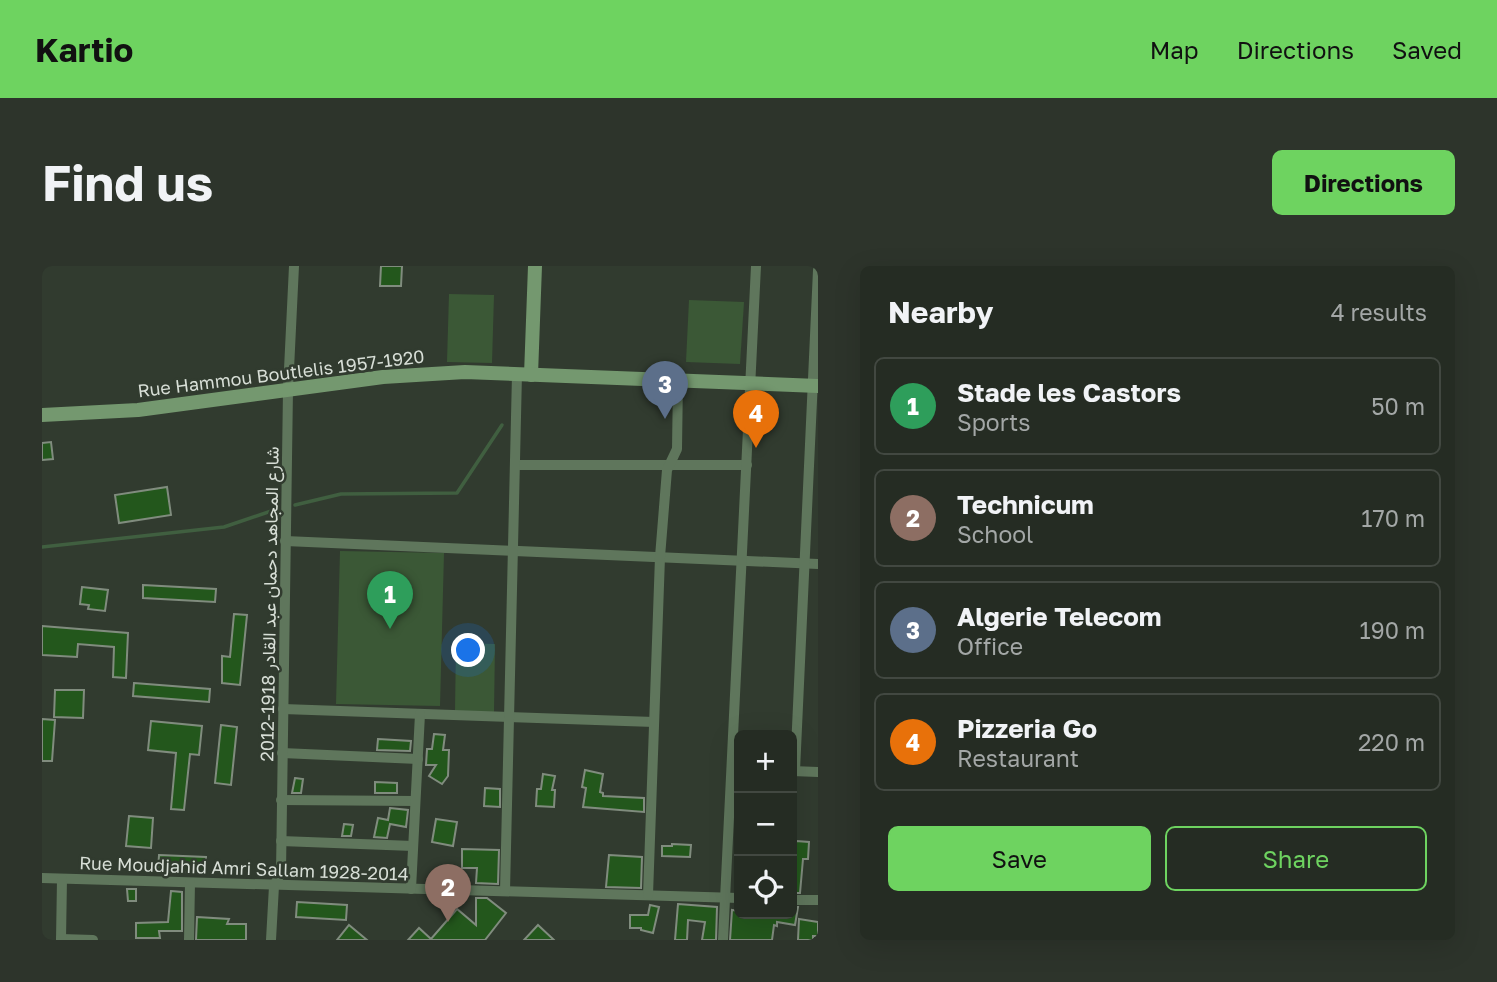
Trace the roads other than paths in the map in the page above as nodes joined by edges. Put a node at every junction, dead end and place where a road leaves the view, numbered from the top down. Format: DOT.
graph roads {
  1 [pos="294,266"];
  2 [pos="535,266"];
  3 [pos="756,266"];
  4 [pos="818,270"];
  5 [pos="524,374"];
  6 [pos="678,380"];
  7 [pos="751,383"];
  8 [pos="815,386"];
  9 [pos="288,390"];
  10 [pos="42,415"];
  11 [pos="670,465"];
  12 [pos="747,465"];
  13 [pos="515,466"];
  14 [pos="285,541"];
  15 [pos="513,549"];
  16 [pos="660,557"];
  17 [pos="742,561"];
  18 [pos="805,564"];
  19 [pos="818,564"];
  20 [pos="283,709"];
  21 [pos="420,714"];
  22 [pos="509,718"];
  23 [pos="654,722"];
  24 [pos="736,730"];
  25 [pos="795,730"];
  26 [pos="282,752"];
  27 [pos="418,759"];
  28 [pos="797,771"];
  29 [pos="818,772"];
  30 [pos="734,781"];
  31 [pos="281,800"];
  32 [pos="415,801"];
  33 [pos="281,841"];
  34 [pos="413,846"];
  35 [pos="42,878"];
  36 [pos="62,879"];
  37 [pos="190,883"];
  38 [pos="274,886"];
  39 [pos="411,889"];
  40 [pos="505,891"];
  41 [pos="648,895"];
  42 [pos="725,897"];
  43 [pos="734,898"];
  44 [pos="797,900"];
  45 [pos="818,900"];
  46 [pos="61,940"];
  47 [pos="93,940"];
  48 [pos="189,940"];
  49 [pos="271,940"];
  50 [pos="723,940"];
  1 -- 9 [label="street, شارع المجاهد دحمان عبد القادر 1918-2012"];
  2 -- 5 [label="main road"];
  3 -- 7 [label="street"];
  4 -- 8 [label="street"];
  5 -- 6 [label="main road, Rue Hammou Boutlelis 1957-1920"];
  5 -- 9 [label="main road, Rue Hammou Boutlelis 1957-1920"];
  5 -- 13 [label="street"];
  6 -- 7 [label="main road, Rue Hammou Boutlelis 1957-1920"];
  6 -- 11 [label="street"];
  7 -- 8 [label="main road, Rue Hammou Boutlelis 1957-1920"];
  7 -- 12 [label="street"];
  8 -- 18 [label="street"];
  9 -- 10 [label="main road, Rue Hammou Boutlelis 1957-1920"];
  9 -- 14 [label="street, شارع المجاهد دحمان عبد القادر 1918-2012"];
  11 -- 12 [label="street"];
  11 -- 13 [label="street"];
  11 -- 16 [label="street"];
  12 -- 17 [label="street"];
  13 -- 15 [label="street"];
  14 -- 15 [label="street"];
  14 -- 20 [label="street, شارع المجاهد دحمان عبد القادر 1918-2012"];
  15 -- 16 [label="street"];
  15 -- 22 [label="street"];
  16 -- 17 [label="street"];
  16 -- 23 [label="street"];
  17 -- 18 [label="street"];
  17 -- 24 [label="street"];
  18 -- 19 [label="street"];
  18 -- 25 [label="street"];
  20 -- 21 [label="street"];
  20 -- 26 [label="street, شارع المجاهد دحمان عبد القادر 1918-2012"];
  21 -- 22 [label="street"];
  21 -- 27 [label="street"];
  22 -- 23 [label="street"];
  22 -- 40 [label="street"];
  23 -- 41 [label="street"];
  26 -- 27 [label="street"];
  26 -- 31 [label="street, شارع المجاهد دحمان عبد القادر 1918-2012"];
  27 -- 32 [label="street"];
  28 -- 29 [label="street"];
  30 -- 42 [label="street"];
  31 -- 32 [label="street"];
  31 -- 33 [label="street, شارع المجاهد دحمان عبد القادر 1918-2012"];
  32 -- 34 [label="street"];
  33 -- 34 [label="street"];
  33 -- 38 [label="street, شارع المجاهد دحمان عبد القادر 1918-2012"];
  34 -- 39 [label="street"];
  35 -- 36 [label="street, Rue Moudjahid Amri Sallam 1928-2014"];
  36 -- 37 [label="street, Rue Moudjahid Amri Sallam 1928-2014"];
  36 -- 46 [label="street"];
  37 -- 38 [label="street, Rue Moudjahid Amri Sallam 1928-2014"];
  37 -- 48 [label="street"];
  38 -- 39 [label="street, Rue Moudjahid Amri Sallam 1928-2014"];
  38 -- 49 [label="street, شارع المجاهد دحمان عبد القادر 1918-2012"];
  39 -- 40 [label="street, Rue Moudjahid Amri Sallam 1928-2014"];
  40 -- 41 [label="street, Rue Moudjahid Amri Sallam 1928-2014"];
  41 -- 42 [label="street, Rue Moudjahid Amri Sallam 1928-2014"];
  42 -- 43 [label="street, Rue Moudjahid Amri Sallam 1928-2014"];
  42 -- 50 [label="street"];
  44 -- 45 [label="street"];
  46 -- 47 [label="street"];
}
